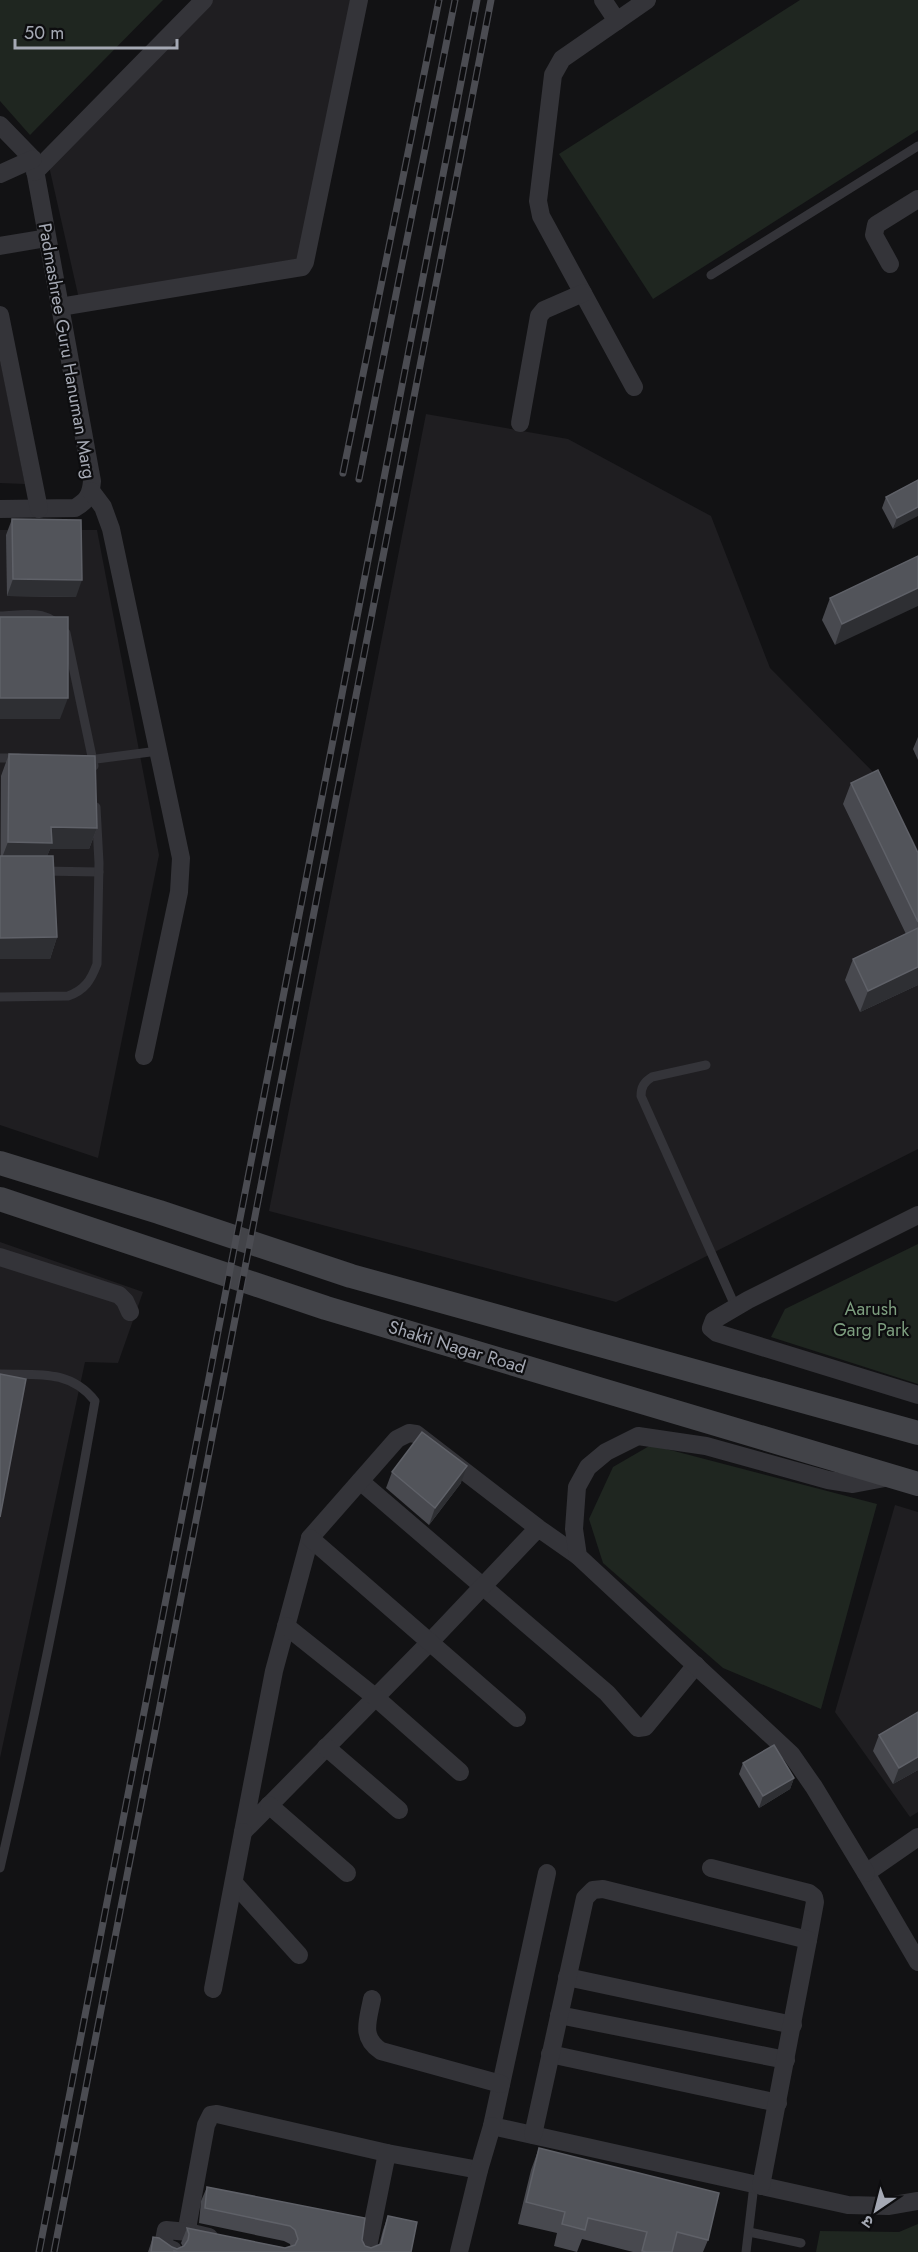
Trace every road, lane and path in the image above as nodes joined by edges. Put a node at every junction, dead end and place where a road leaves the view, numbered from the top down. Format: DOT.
graph roads {
  1 [pos="204,0"];
  2 [pos="358,0"];
  3 [pos="603,0"];
  4 [pos="646,0"];
  5 [pos="617,21"];
  6 [pos="0,125"];
  7 [pos="918,146"];
  8 [pos="34,166"];
  9 [pos="0,174"];
  10 [pos="918,199"];
  11 [pos="47,238"];
  12 [pos="0,246"];
  13 [pos="890,264"];
  14 [pos="711,275"];
  15 [pos="583,293"];
  16 [pos="60,307"];
  17 [pos="0,315"];
  18 [pos="634,387"];
  19 [pos="520,423"];
  20 [pos="91,491"];
  21 [pos="39,508"];
  22 [pos="0,509"];
  23 [pos="0,616"];
  24 [pos="158,752"];
  25 [pos="0,758"];
  26 [pos="35,759"];
  27 [pos="82,760"];
  28 [pos="93,760"];
  29 [pos="94,771"];
  30 [pos="95,794"];
  31 [pos="33,871"];
  32 [pos="99,872"];
  33 [pos="0,997"];
  34 [pos="144,1056"];
  35 [pos="706,1065"];
  36 [pos="0,1163"];
  37 [pos="0,1199"];
  38 [pos="918,1215"];
  39 [pos="0,1257"];
  40 [pos="736,1308"];
  41 [pos="130,1312"];
  42 [pos="0,1374"];
  43 [pos="918,1395"];
  44 [pos="918,1433"];
  45 [pos="893,1477"];
  46 [pos="360,1481"];
  47 [pos="918,1484"];
  48 [pos="538,1528"];
  49 [pos="310,1538"];
  50 [pos="578,1556"];
  51 [pos="483,1586"];
  52 [pos="286,1626"];
  53 [pos="430,1642"];
  54 [pos="696,1665"];
  55 [pos="375,1697"];
  56 [pos="517,1718"];
  57 [pos="326,1747"];
  58 [pos="460,1772"];
  59 [pos="269,1805"];
  60 [pos="399,1810"];
  61 [pos="243,1832"];
  62 [pos="918,1837"];
  63 [pos="0,1868"];
  64 [pos="711,1868"];
  65 [pos="346,1873"];
  66 [pos="547,1873"];
  67 [pos="866,1873"];
  68 [pos="234,1883"];
  69 [pos="808,1940"];
  70 [pos="299,1955"];
  71 [pos="918,1962"];
  72 [pos="567,1977"];
  73 [pos="213,1989"];
  74 [pos="372,1999"];
  75 [pos="559,2015"];
  76 [pos="793,2025"];
  77 [pos="550,2054"];
  78 [pos="786,2060"];
  79 [pos="501,2084"];
  80 [pos="778,2103"];
  81 [pos="492,2126"];
  82 [pos="533,2135"];
  83 [pos="387,2153"];
  84 [pos="478,2170"];
  85 [pos="758,2185"];
  86 [pos="193,2188"];
  87 [pos="216,2193"];
  88 [pos="918,2201"];
  89 [pos="350,2219"];
  90 [pos="373,2224"];
  91 [pos="188,2232"];
  92 [pos="748,2232"];
  93 [pos="223,2240"];
  94 [pos="801,2243"];
  95 [pos="172,2252"];
  96 [pos="367,2252"];
  97 [pos="459,2252"];
  98 [pos="746,2252"];
  1 -- 8 [label="street"];
  2 -- 16 [label="street"];
  3 -- 5 [label="street"];
  4 -- 5 [label="street"];
  5 -- 15 [label="street"];
  6 -- 8 [label="street"];
  7 -- 14 [label="lane"];
  8 -- 9 [label="street"];
  8 -- 11 [label="street, Padmashree Guru Hanuman Marg"];
  10 -- 13 [label="street"];
  11 -- 12 [label="street"];
  11 -- 16 [label="street, Padmashree Guru Hanuman Marg"];
  15 -- 18 [label="street"];
  15 -- 19 [label="street"];
  16 -- 20 [label="street, Padmashree Guru Hanuman Marg"];
  17 -- 21 [label="street"];
  20 -- 21 [label="street, Padmashree Guru Hanuman Marg"];
  20 -- 24 [label="street"];
  21 -- 22 [label="street, Padmashree Guru Hanuman Marg"];
  23 -- 28 [label="lane"];
  24 -- 28 [label="lane"];
  24 -- 34 [label="street"];
  25 -- 26 [label="lane"];
  27 -- 28 [label="lane"];
  28 -- 29 [label="lane"];
  30 -- 32 [label="lane"];
  31 -- 32 [label="lane"];
  32 -- 33 [label="lane"];
  35 -- 40 [label="lane"];
  36 -- 44 [label="street"];
  37 -- 45 [label="street, Shakti Nagar Road"];
  38 -- 40 [label="street"];
  39 -- 41 [label="street"];
  40 -- 43 [label="street"];
  42 -- 63 [label="lane"];
  45 -- 47 [label="street, Shakti Nagar Road"];
  45 -- 50 [label="street"];
  46 -- 48 [label="street"];
  46 -- 49 [label="street"];
  46 -- 51 [label="street"];
  48 -- 50 [label="street"];
  48 -- 51 [label="street"];
  49 -- 52 [label="street"];
  49 -- 53 [label="street"];
  50 -- 54 [label="street"];
  51 -- 53 [label="street"];
  51 -- 54 [label="street"];
  52 -- 55 [label="street"];
  52 -- 61 [label="street"];
  53 -- 55 [label="street"];
  53 -- 56 [label="street"];
  54 -- 67 [label="street"];
  55 -- 57 [label="street"];
  55 -- 58 [label="street"];
  57 -- 59 [label="street"];
  57 -- 60 [label="street"];
  59 -- 61 [label="street"];
  59 -- 65 [label="street"];
  61 -- 68 [label="street"];
  62 -- 67 [label="street"];
  64 -- 69 [label="street"];
  66 -- 79 [label="street"];
  67 -- 71 [label="street"];
  68 -- 70 [label="street"];
  68 -- 73 [label="street"];
  69 -- 72 [label="street"];
  69 -- 76 [label="street"];
  72 -- 75 [label="street"];
  72 -- 76 [label="street"];
  74 -- 79 [label="street"];
  75 -- 77 [label="street"];
  75 -- 78 [label="street"];
  76 -- 78 [label="street"];
  77 -- 80 [label="street"];
  77 -- 82 [label="street"];
  78 -- 80 [label="street"];
  79 -- 81 [label="street"];
  80 -- 85 [label="street"];
  81 -- 82 [label="street"];
  81 -- 84 [label="street"];
  82 -- 85 [label="street"];
  83 -- 84 [label="street"];
  83 -- 86 [label="street"];
  83 -- 90 [label="street"];
  84 -- 97 [label="street"];
  85 -- 88 [label="street"];
  85 -- 92 [label="lane"];
  86 -- 87 [label="street"];
  86 -- 91 [label="street"];
  89 -- 90 [label="street"];
  90 -- 96 [label="street"];
  91 -- 93 [label="street"];
  91 -- 95 [label="street"];
  92 -- 94 [label="lane"];
  92 -- 98 [label="lane"];
}
